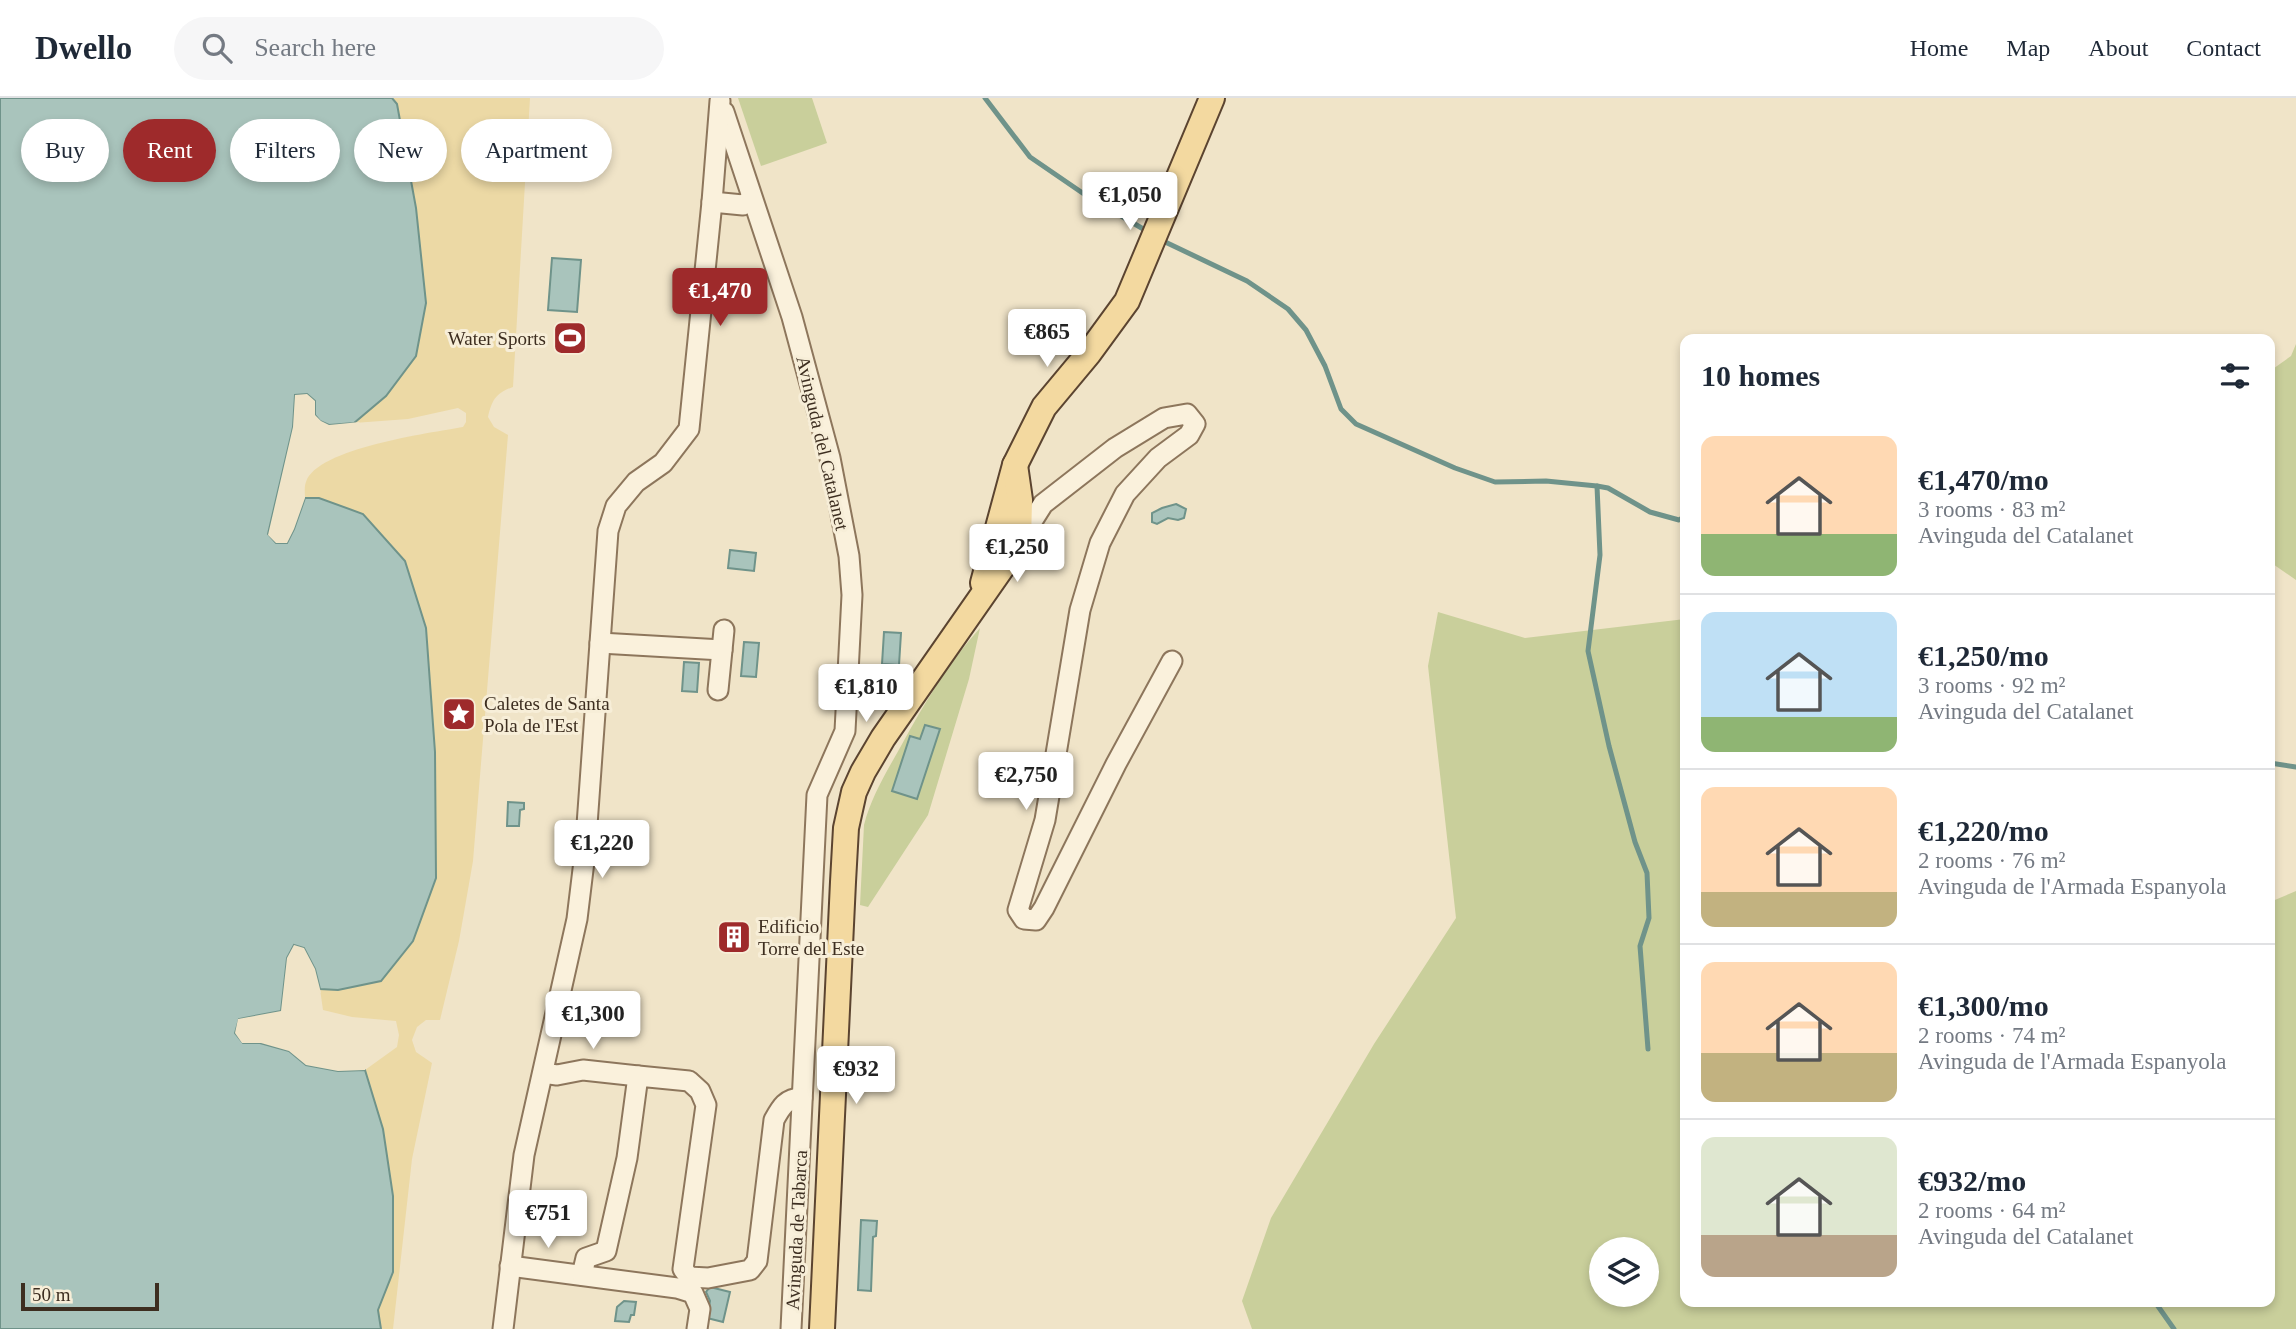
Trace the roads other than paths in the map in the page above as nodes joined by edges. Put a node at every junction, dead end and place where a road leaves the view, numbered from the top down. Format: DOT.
graph roads {
  1 [pos="1212,98"];
  2 [pos="720,99"];
  3 [pos="715,172"];
  4 [pos="743,173"];
  5 [pos="752,199"];
  6 [pos="712,202"];
  7 [pos="1015,465"];
  8 [pos="1019,543"];
  9 [pos="978,599"];
  10 [pos="724,630"];
  11 [pos="600,643"];
  12 [pos="722,650"];
  13 [pos="1172,661"];
  14 [pos="718,690"];
  15 [pos="817,796"];
  16 [pos="543,1073"];
  17 [pos="638,1076"];
  18 [pos="802,1098"];
  19 [pos="510,1266"];
  20 [pos="582,1275"];
  21 [pos="503,1329"];
  22 [pos="697,1329"];
  23 [pos="791,1329"];
  24 [pos="822,1329"];
  1 -- 7 [label="main road"];
  2 -- 3 [label="street"];
  2 -- 4 [label="street, Avinguda del Catalanet"];
  3 -- 4 [label="street"];
  3 -- 6 [label="street"];
  4 -- 5 [label="street, Avinguda del Catalanet"];
  5 -- 6 [label="street"];
  5 -- 15 [label="street, Avinguda del Catalanet"];
  6 -- 11 [label="street"];
  7 -- 8 [label="main road"];
  7 -- 9 [label="main road"];
  8 -- 9 [label="main road"];
  8 -- 13 [label="street"];
  9 -- 24 [label="main road"];
  10 -- 12 [label="street"];
  11 -- 12 [label="street"];
  11 -- 16 [label="street"];
  12 -- 14 [label="street"];
  15 -- 18 [label="street, Avinguda de Tabarca"];
  16 -- 17 [label="street"];
  16 -- 19 [label="street"];
  17 -- 18 [label="street"];
  17 -- 20 [label="street"];
  18 -- 23 [label="street, Avinguda de Tabarca"];
  19 -- 20 [label="street"];
  19 -- 21 [label="street"];
  20 -- 22 [label="street"];
}
